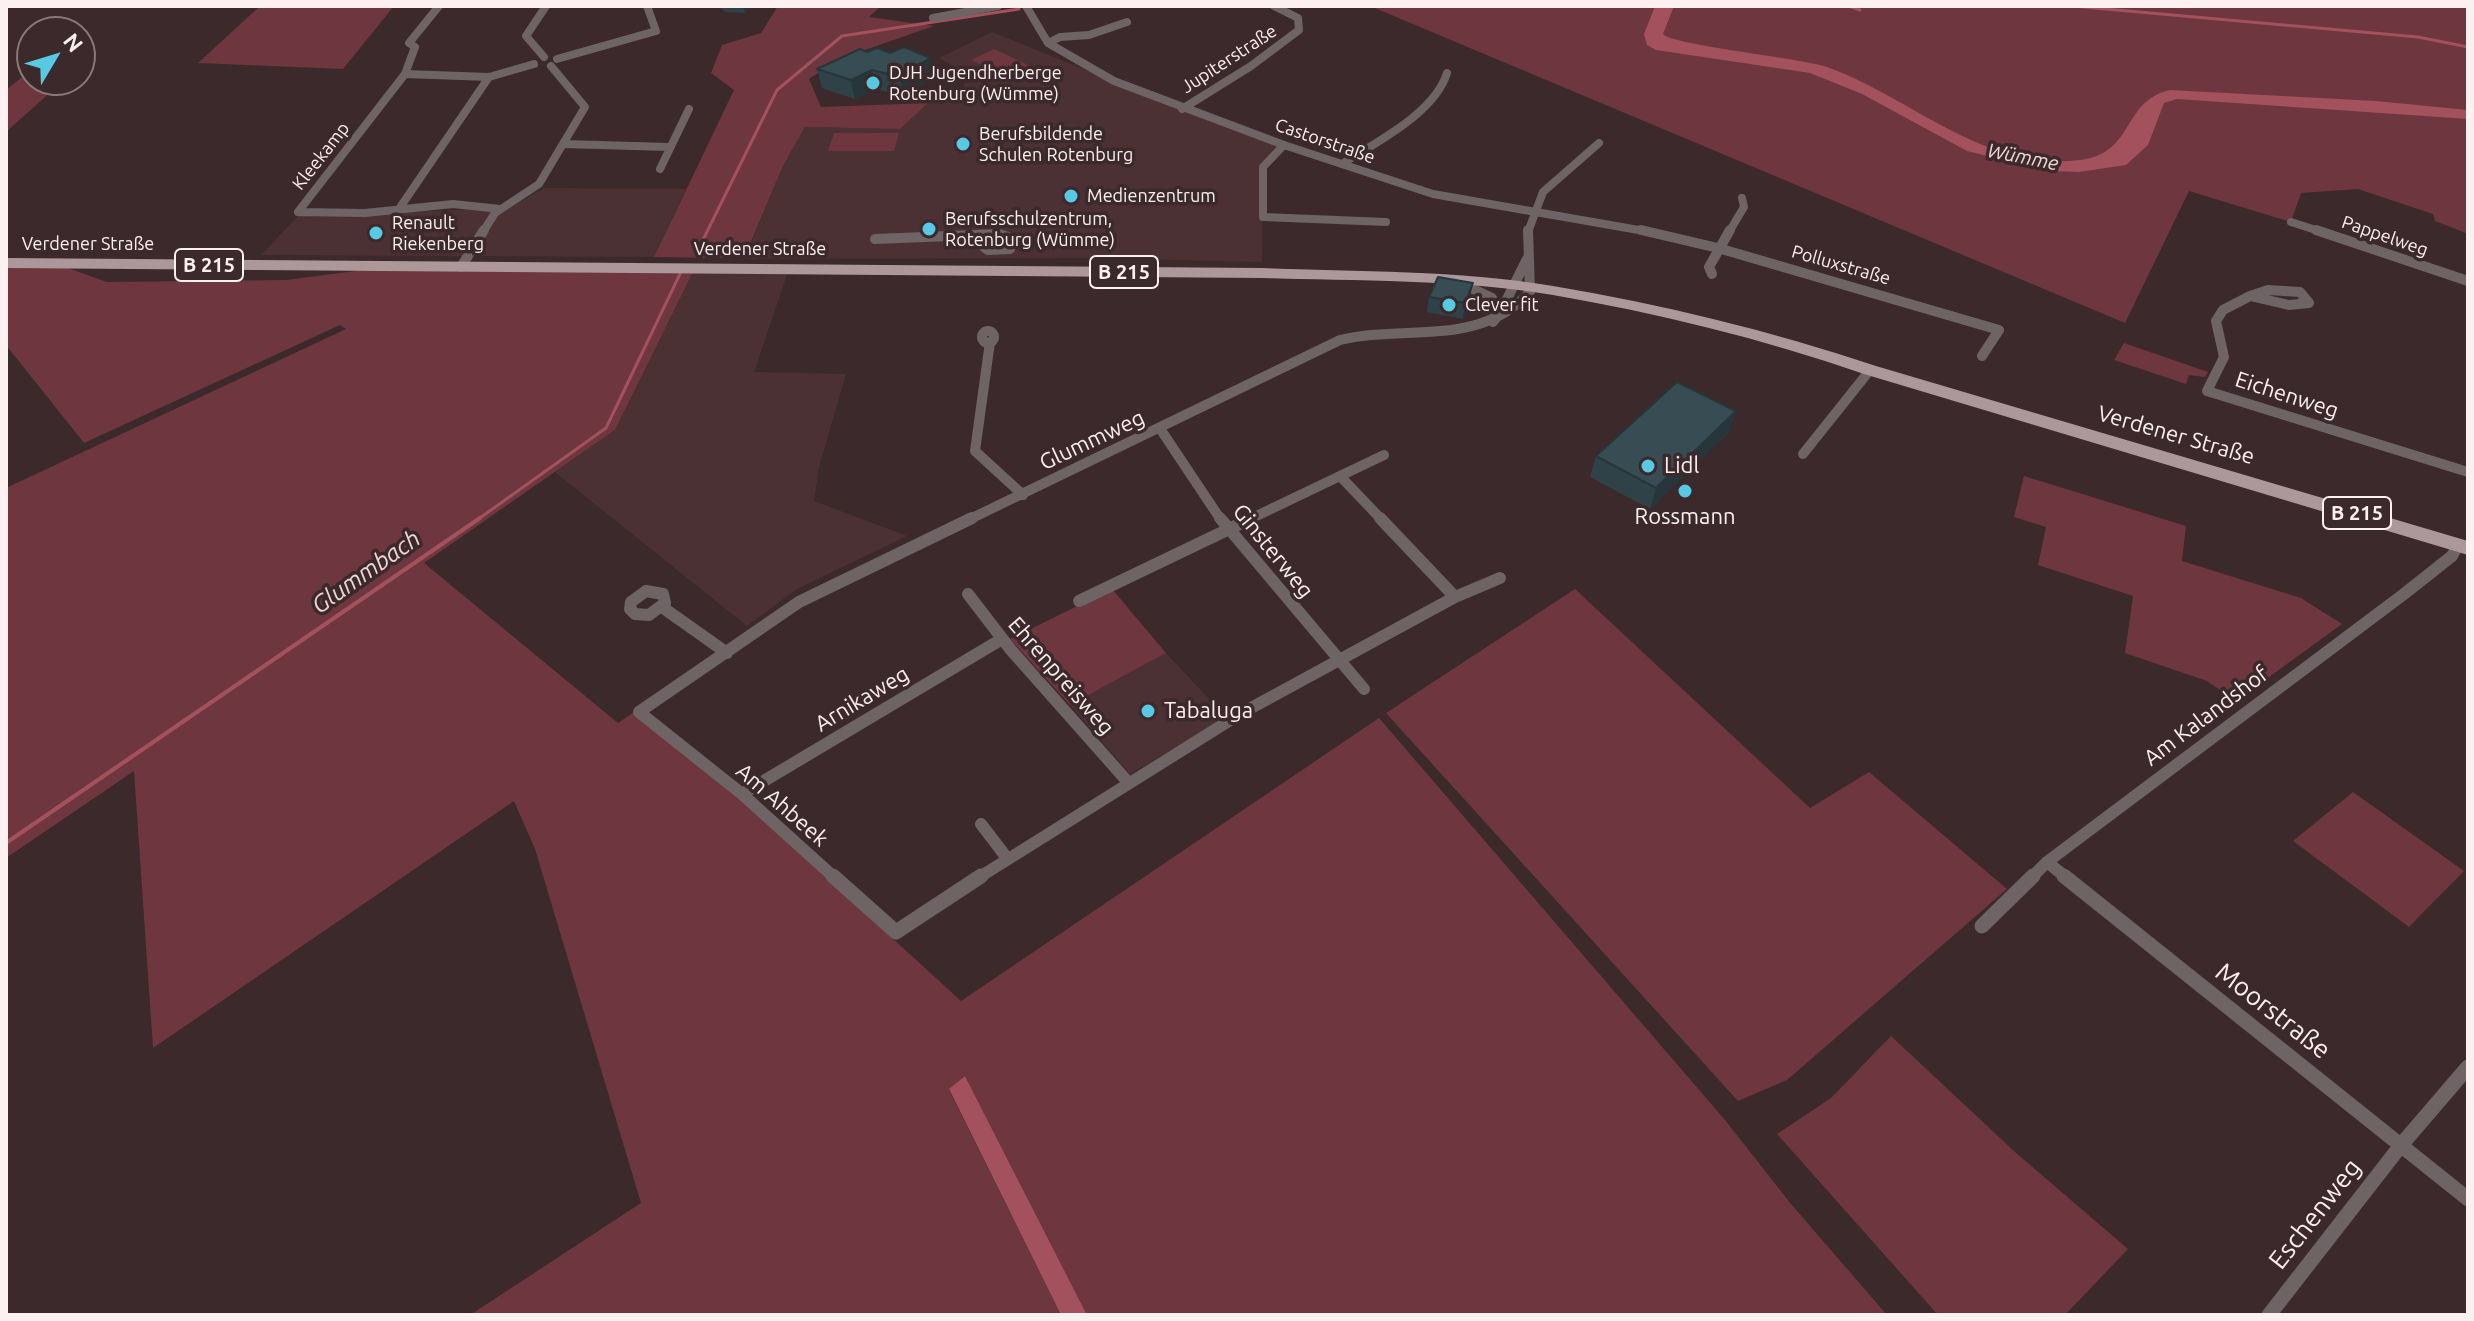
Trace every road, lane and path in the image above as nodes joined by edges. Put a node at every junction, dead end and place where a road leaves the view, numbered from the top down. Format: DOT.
graph roads {
  1 [pos="439,6"];
  2 [pos="546,6"];
  3 [pos="647,6"];
  4 [pos="998,6"];
  5 [pos="1026,6"];
  6 [pos="1274,6"];
  7 [pos="933,18"];
  8 [pos="1127,22"];
  9 [pos="1048,43"];
  10 [pos="544,57"];
  11 [pos="554,62"];
  12 [pos="534,64"];
  13 [pos="1447,73"];
  14 [pos="405,74"];
  15 [pos="489,77"];
  16 [pos="689,109"];
  17 [pos="1182,109"];
  18 [pos="1599,143"];
  19 [pos="563,144"];
  20 [pos="1284,145"];
  21 [pos="669,147"];
  22 [pos="1342,164"];
  23 [pos="660,169"];
  24 [pos="1742,198"];
  25 [pos="401,206"];
  26 [pos="500,209"];
  27 [pos="1532,210"];
  28 [pos="1386,222"];
  29 [pos="2291,222"];
  30 [pos="971,237"];
  31 [pos="875,239"];
  32 [pos="1718,248"];
  33 [pos="1527,259"];
  34 [pos="6,263"];
  35 [pos="461,267"];
  36 [pos="1712,274"];
  37 [pos="2468,281"];
  38 [pos="1456,282"];
  39 [pos="1513,288"];
  40 [pos="1531,290"];
  41 [pos="2250,296"];
  42 [pos="1497,317"];
  43 [pos="990,342"];
  44 [pos="1982,356"];
  45 [pos="1870,370"];
  46 [pos="1161,430"];
  47 [pos="1803,454"];
  48 [pos="1384,455"];
  49 [pos="2468,472"];
  50 [pos="1340,476"];
  51 [pos="1023,495"];
  52 [pos="1228,531"];
  53 [pos="2463,547"];
  54 [pos="1500,578"];
  55 [pos="968,594"];
  56 [pos="1455,597"];
  57 [pos="1079,601"];
  58 [pos="662,607"];
  59 [pos="1002,639"];
  60 [pos="727,653"];
  61 [pos="1334,658"];
  62 [pos="1364,689"];
  63 [pos="639,712"];
  64 [pos="1127,781"];
  65 [pos="742,794"];
  66 [pos="981,824"];
  67 [pos="1007,858"];
  68 [pos="2047,862"];
  69 [pos="1982,926"];
  70 [pos="2468,1067"];
  71 [pos="2402,1144"];
  72 [pos="2468,1199"];
  73 [pos="2269,1315"];
  1 -- 14 [label="street"];
  2 -- 10 [label="street"];
  3 -- 11 [label="street"];
  4 -- 7 [label="street"];
  5 -- 9 [label="street"];
  6 -- 17 [label="street, Jupiterstraße"];
  8 -- 9 [label="street"];
  9 -- 17 [label="street, Castorstraße"];
  10 -- 11 [label="street"];
  10 -- 12 [label="street"];
  11 -- 12 [label="street"];
  11 -- 19 [label="street"];
  12 -- 15 [label="street"];
  13 -- 22 [label="street"];
  14 -- 15 [label="street"];
  14 -- 25 [label="street, Kleekamp"];
  15 -- 25 [label="street"];
  16 -- 21 [label="street"];
  17 -- 20 [label="street, Castorstraße"];
  18 -- 27 [label="street"];
  19 -- 21 [label="street"];
  19 -- 26 [label="street"];
  20 -- 22 [label="street, Castorstraße"];
  20 -- 28 [label="street"];
  21 -- 23 [label="street"];
  22 -- 27 [label="street, Castorstraße"];
  24 -- 32 [label="street"];
  25 -- 26 [label="street, Kleekamp"];
  26 -- 35 [label="street"];
  27 -- 32 [label="street, Polluxstraße"];
  27 -- 33 [label="street"];
  29 -- 37 [label="street, Pappelweg"];
  30 -- 31 [label="street"];
  32 -- 36 [label="street"];
  32 -- 44 [label="street, Polluxstraße"];
  33 -- 39 [label="street"];
  33 -- 40 [label="street"];
  34 -- 35 [label="main road, Verdener Straße / B 215"];
  35 -- 38 [label="main road, Verdener Straße / B 215"];
  38 -- 39 [label="main road, Verdener Straße / B 215"];
  38 -- 42 [label="street"];
  39 -- 40 [label="main road, Verdener Straße / B 215"];
  39 -- 42 [label="street"];
  40 -- 42 [label="street, Glummweg"];
  40 -- 45 [label="main road, Verdener Straße / B 215"];
  41 -- 41 [label="street, Eichenweg"];
  41 -- 49 [label="street, Eichenweg"];
  42 -- 46 [label="street, Glummweg"];
  43 -- 51 [label="street"];
  45 -- 47 [label="street"];
  45 -- 53 [label="main road, Verdener Straße / B 215"];
  46 -- 51 [label="street, Glummweg"];
  46 -- 52 [label="street, Ginsterweg"];
  48 -- 50 [label="street"];
  50 -- 52 [label="street"];
  50 -- 56 [label="street"];
  51 -- 60 [label="street, Glummweg"];
  52 -- 57 [label="street"];
  52 -- 61 [label="street, Ginsterweg"];
  53 -- 68 [label="street, Am Kalandshof"];
  54 -- 56 [label="street"];
  55 -- 59 [label="street, Ehrenpreisweg"];
  56 -- 61 [label="street"];
  58 -- 60 [label="street"];
  59 -- 64 [label="street, Ehrenpreisweg"];
  59 -- 65 [label="street, Arnikaweg"];
  60 -- 63 [label="street, Glummweg"];
  61 -- 62 [label="street, Ginsterweg"];
  61 -- 64 [label="street"];
  63 -- 65 [label="street, Am Ahbeek"];
  64 -- 67 [label="street"];
  65 -- 67 [label="street, Am Ahbeek"];
  66 -- 67 [label="street"];
  68 -- 69 [label="street, Am Kalandshof"];
  68 -- 71 [label="street, Moorstraße"];
  70 -- 71 [label="street, Eschenweg"];
  71 -- 72 [label="street, Moorstraße"];
  71 -- 73 [label="street, Eschenweg"];
}
